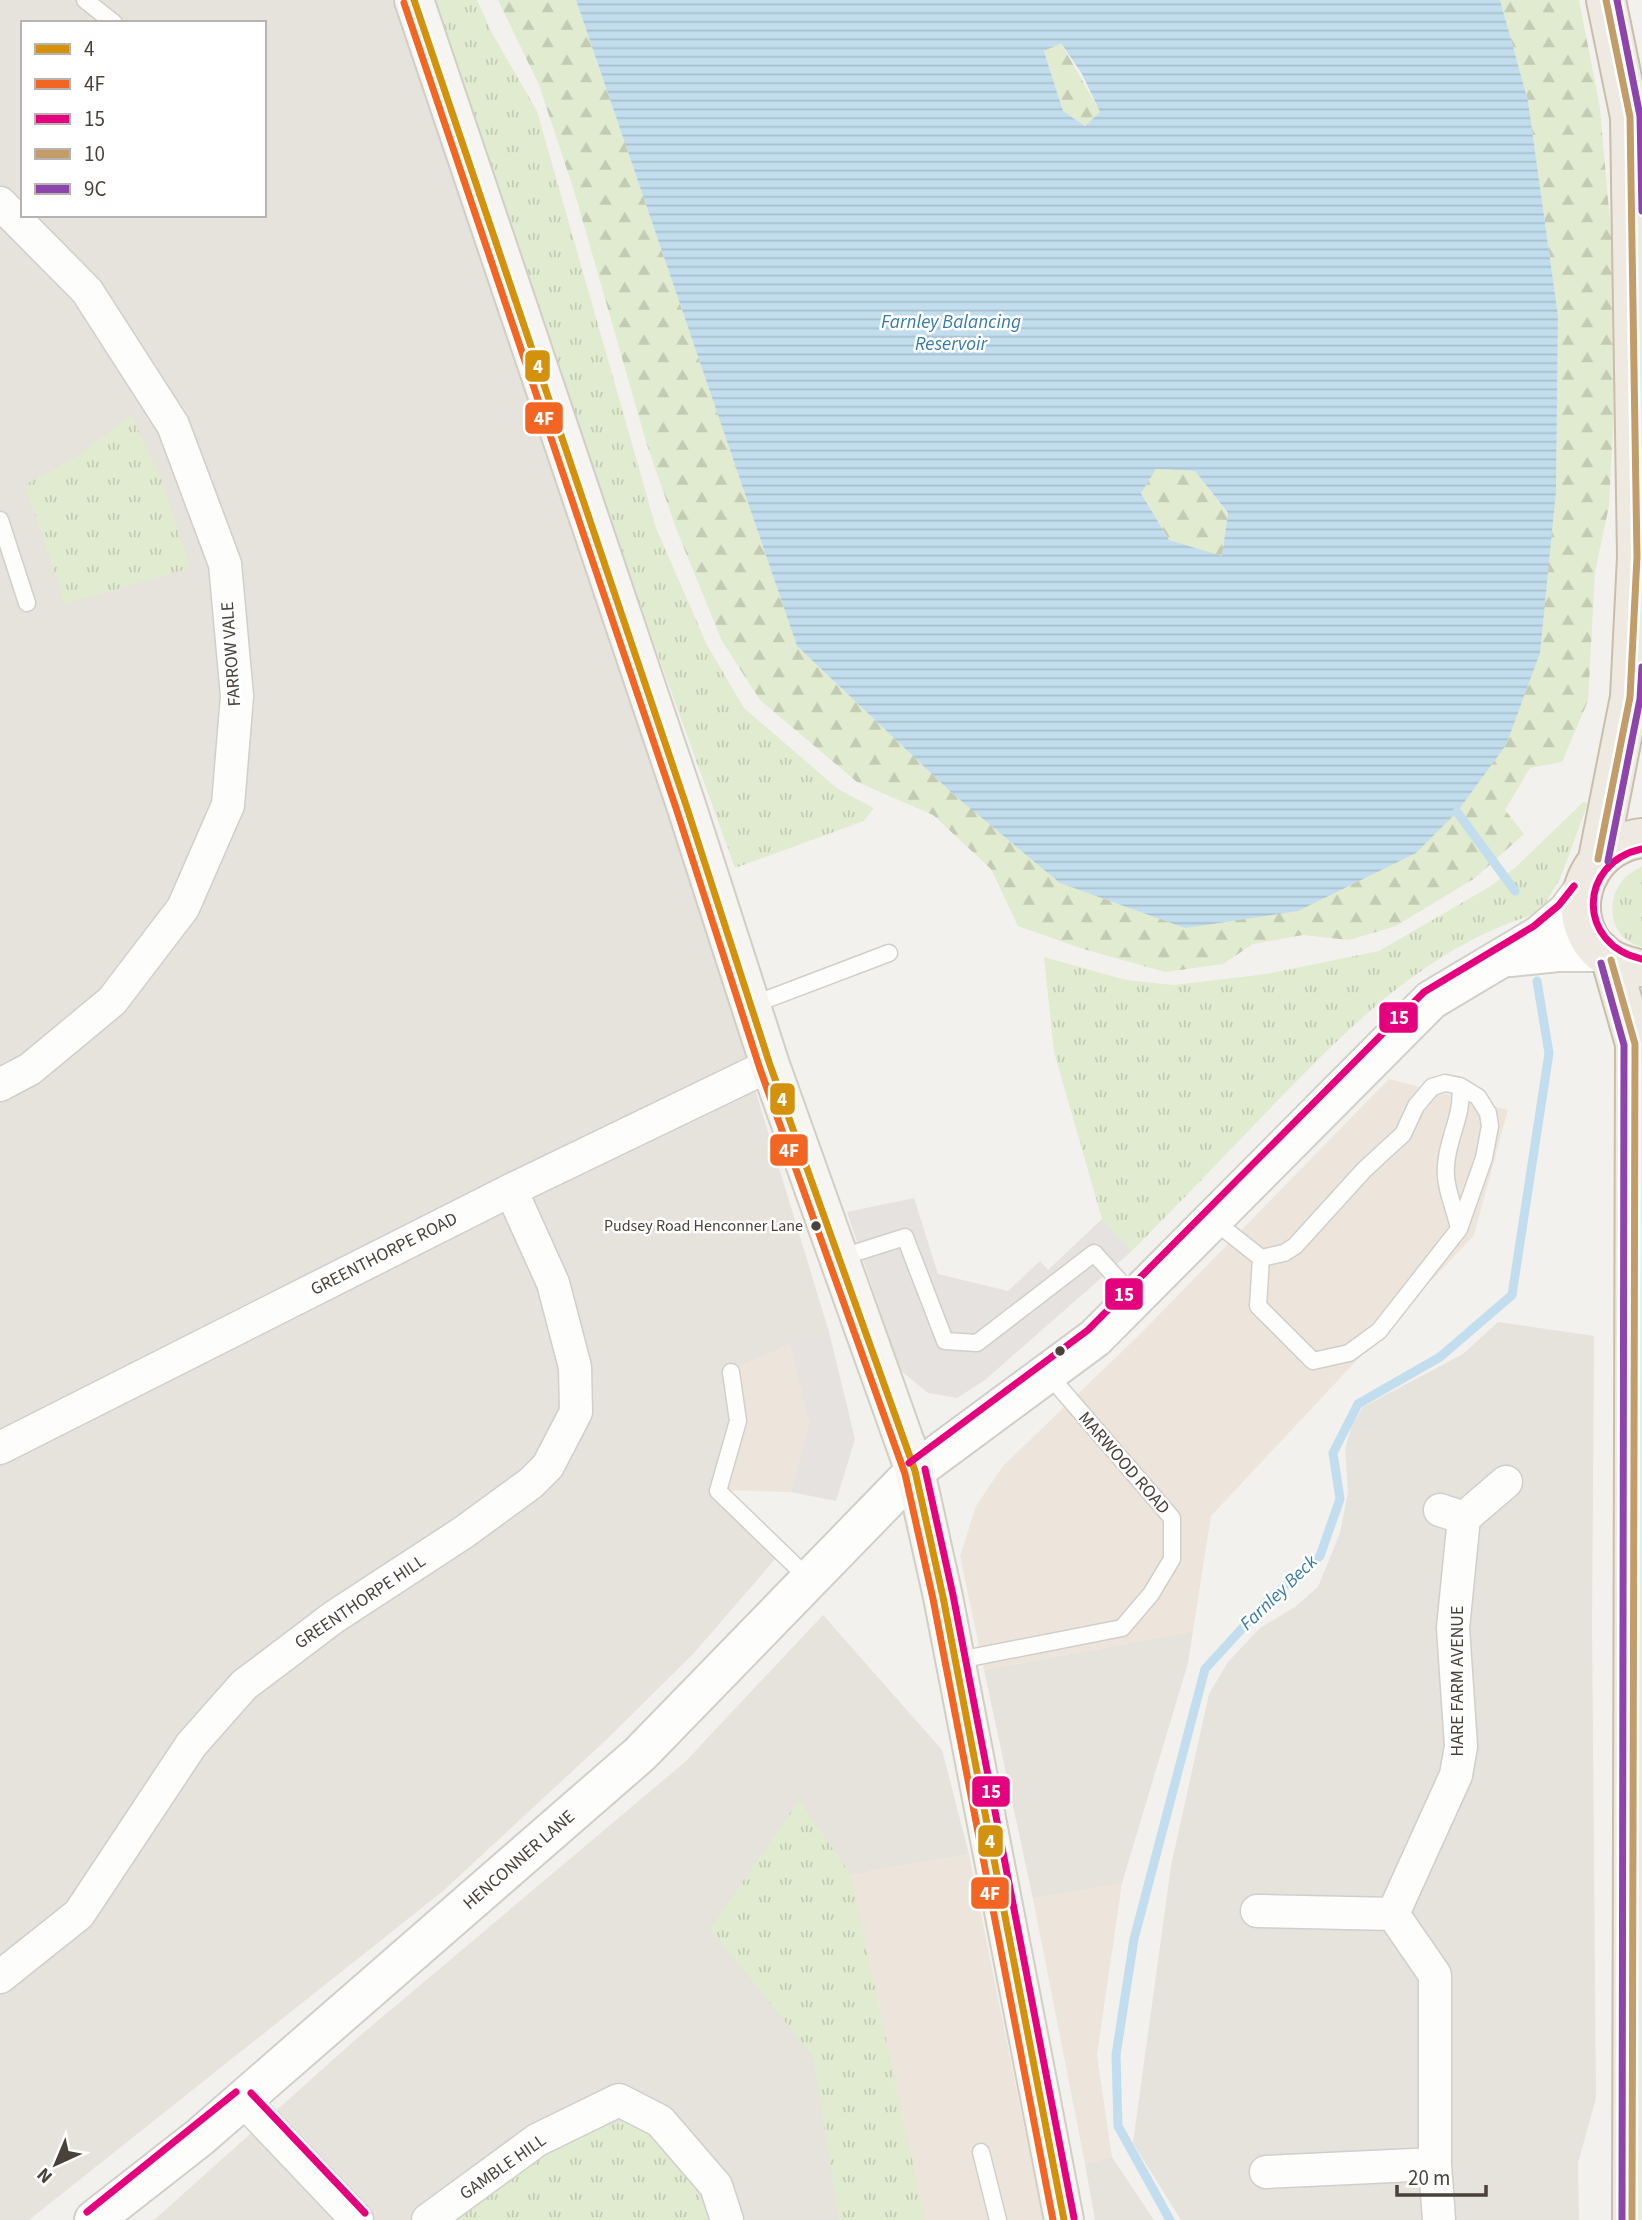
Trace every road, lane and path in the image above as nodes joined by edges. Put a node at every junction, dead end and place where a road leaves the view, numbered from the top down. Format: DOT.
graph roads {
  1 [pos="85,0"];
  2 [pos="414,0"];
  3 [pos="1606,0"];
  4 [pos="111,21"];
  5 [pos="0,203"];
  6 [pos="0,520"];
  7 [pos="27,603"];
  8 [pos="1642,838"];
  9 [pos="1598,859"];
  10 [pos="1582,892"];
  11 [pos="890,953"];
  12 [pos="1501,958"];
  13 [pos="1618,961"];
  14 [pos="752,1005"];
  15 [pos="770,1065"];
  16 [pos="0,1085"];
  17 [pos="1460,1086"];
  18 [pos="511,1190"];
  19 [pos="1213,1220"];
  20 [pos="1459,1229"];
  21 [pos="839,1258"];
  22 [pos="1261,1258"];
  23 [pos="1135,1298"];
  24 [pos="731,1372"];
  25 [pos="1048,1374"];
  26 [pos="0,1448"];
  27 [pos="915,1471"];
  28 [pos="1506,1482"];
  29 [pos="810,1580"];
  30 [pos="954,1661"];
  31 [pos="1257,1911"];
  32 [pos="1393,1914"];
  33 [pos="1,1973"];
  34 [pos="243,2100"];
  35 [pos="981,2152"];
  36 [pos="1435,2164"];
  37 [pos="1266,2172"];
  38 [pos="94,2220"];
  39 [pos="357,2220"];
  40 [pos="428,2220"];
  41 [pos="727,2220"];
  42 [pos="998,2220"];
  43 [pos="1064,2220"];
  44 [pos="1439,2220"];
  45 [pos="1632,2220"];
  1 -- 4 [label="lane"];
  2 -- 14 [label="main road"];
  3 -- 9 [label="highway"];
  5 -- 16 [label="street, FARROW VALE"];
  6 -- 7 [label="lane"];
  8 -- 9 [label="highway"];
  9 -- 10 [label="highway"];
  10 -- 12 [label="street, HENCONNER LANE"];
  10 -- 13 [label="highway"];
  11 -- 14 [label="lane"];
  12 -- 13 [label="street"];
  12 -- 19 [label="street, HENCONNER LANE"];
  13 -- 45 [label="highway"];
  14 -- 15 [label="main road"];
  15 -- 18 [label="street, GREENTHORPE ROAD"];
  15 -- 21 [label="main road"];
  17 -- 20 [label="lane"];
  17 -- 20 [label="lane"];
  17 -- 22 [label="lane"];
  18 -- 26 [label="street, GREENTHORPE ROAD"];
  18 -- 33 [label="street, GREENTHORPE HILL"];
  19 -- 22 [label="lane"];
  19 -- 23 [label="street, HENCONNER LANE"];
  20 -- 22 [label="lane"];
  21 -- 23 [label="lane"];
  21 -- 27 [label="main road"];
  23 -- 25 [label="street, HENCONNER LANE"];
  24 -- 29 [label="lane"];
  25 -- 27 [label="street, HENCONNER LANE"];
  25 -- 30 [label="lane, MARWOOD ROAD"];
  27 -- 29 [label="street, HENCONNER LANE"];
  27 -- 30 [label="main road"];
  28 -- 32 [label="street, HARE FARM AVENUE"];
  29 -- 34 [label="street, HENCONNER LANE"];
  30 -- 43 [label="main road"];
  31 -- 32 [label="street"];
  32 -- 36 [label="street"];
  34 -- 38 [label="street, HENCONNER LANE"];
  34 -- 39 [label="street"];
  35 -- 42 [label="lane"];
  36 -- 37 [label="street"];
  36 -- 44 [label="street"];
  40 -- 41 [label="street, GAMBLE HILL"];
}
